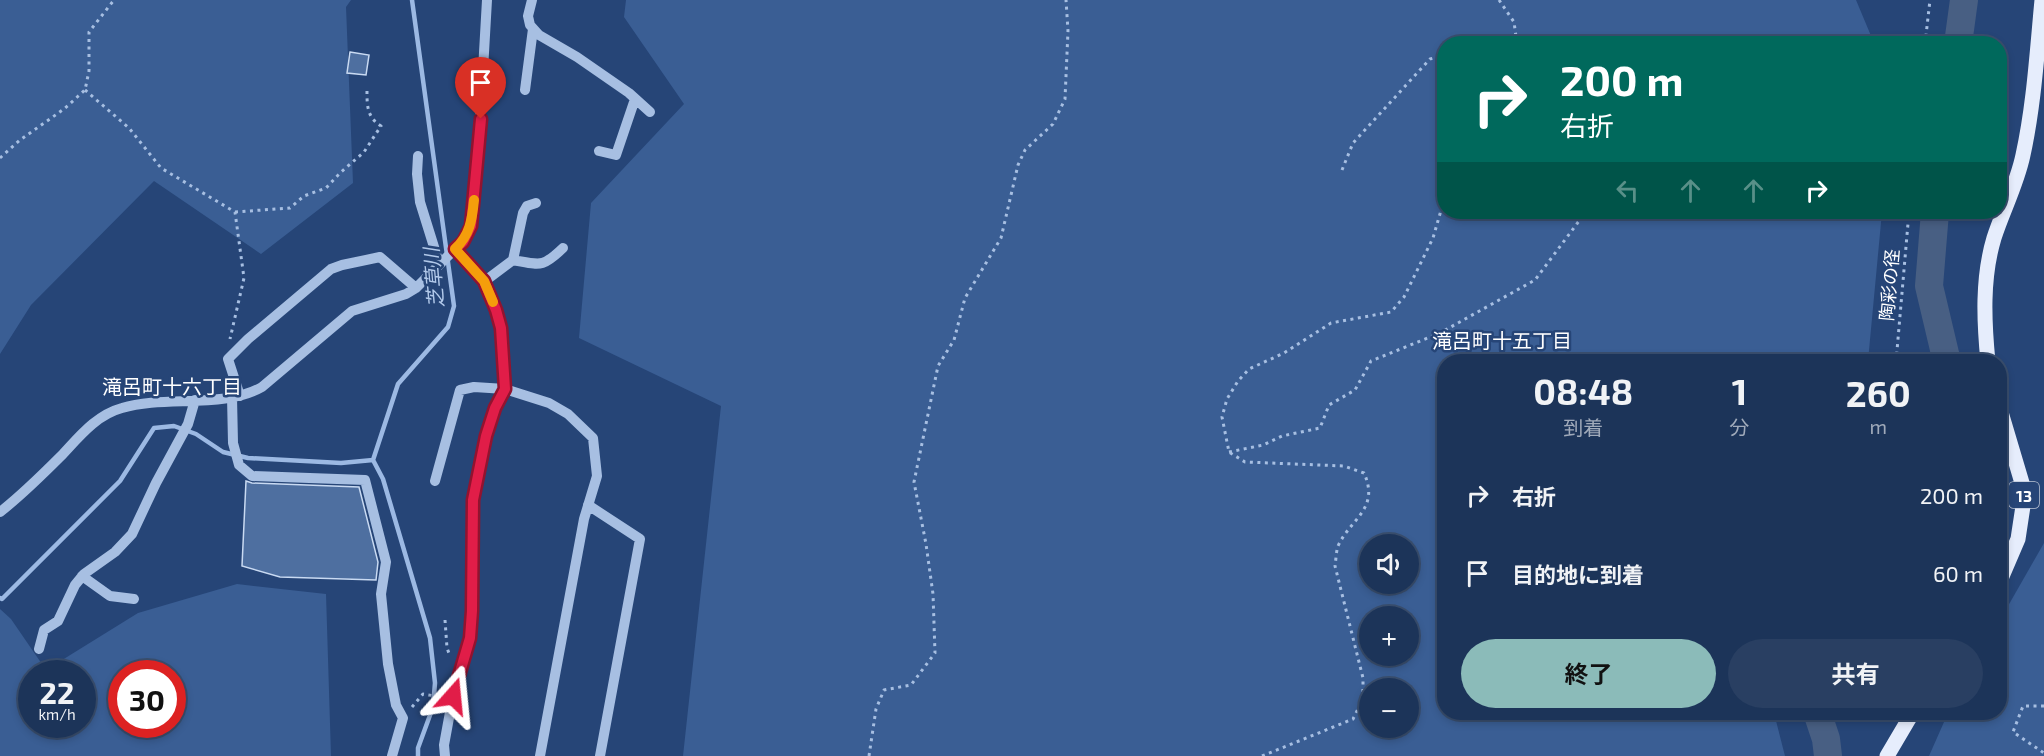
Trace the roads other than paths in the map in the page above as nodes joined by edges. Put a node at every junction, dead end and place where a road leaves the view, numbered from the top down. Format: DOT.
graph roads {
  1 [pos="487,0"];
  2 [pos="532,0"];
  3 [pos="2042,0"];
  4 [pos="533,28"];
  5 [pos="525,90"];
  6 [pos="634,99"];
  7 [pos="650,112"];
  8 [pos="599,151"];
  9 [pos="418,156"];
  10 [pos="2007,202"];
  11 [pos="536,203"];
  12 [pos="2001,219"];
  13 [pos="563,248"];
  14 [pos="455,249"];
  15 [pos="513,260"];
  16 [pos="439,263"];
  17 [pos="484,281"];
  18 [pos="416,288"];
  19 [pos="1987,354"];
  20 [pos="505,389"];
  21 [pos="236,397"];
  22 [pos="195,400"];
  23 [pos="2007,433"];
  24 [pos="435,481"];
  25 [pos="588,505"];
  26 [pos="0,512"];
  27 [pos="2007,565"];
  28 [pos="82,576"];
  29 [pos="134,599"];
  30 [pos="39,649"];
  31 [pos="1908,720"];
  32 [pos="392,756"];
  33 [pos="445,756"];
  34 [pos="540,756"];
  35 [pos="600,756"];
  36 [pos="1887,756"];
  1 -- 14 [label="street"];
  2 -- 4 [label="street"];
  3 -- 10 [label="main road"];
  4 -- 5 [label="street"];
  4 -- 6 [label="street"];
  6 -- 7 [label="street"];
  6 -- 8 [label="street"];
  9 -- 16 [label="street"];
  11 -- 15 [label="street"];
  12 -- 19 [label="main road"];
  13 -- 15 [label="street"];
  14 -- 16 [label="street"];
  14 -- 17 [label="street"];
  15 -- 17 [label="street"];
  16 -- 18 [label="street"];
  17 -- 20 [label="street"];
  18 -- 21 [label="street"];
  18 -- 21 [label="street"];
  20 -- 24 [label="street"];
  20 -- 25 [label="street"];
  20 -- 33 [label="street"];
  21 -- 22 [label="street"];
  21 -- 32 [label="street"];
  22 -- 26 [label="street"];
  22 -- 28 [label="street"];
  23 -- 27 [label="main road, 13"];
  25 -- 34 [label="street"];
  25 -- 35 [label="street"];
  28 -- 29 [label="street"];
  28 -- 30 [label="street"];
  31 -- 36 [label="main road"];
}
